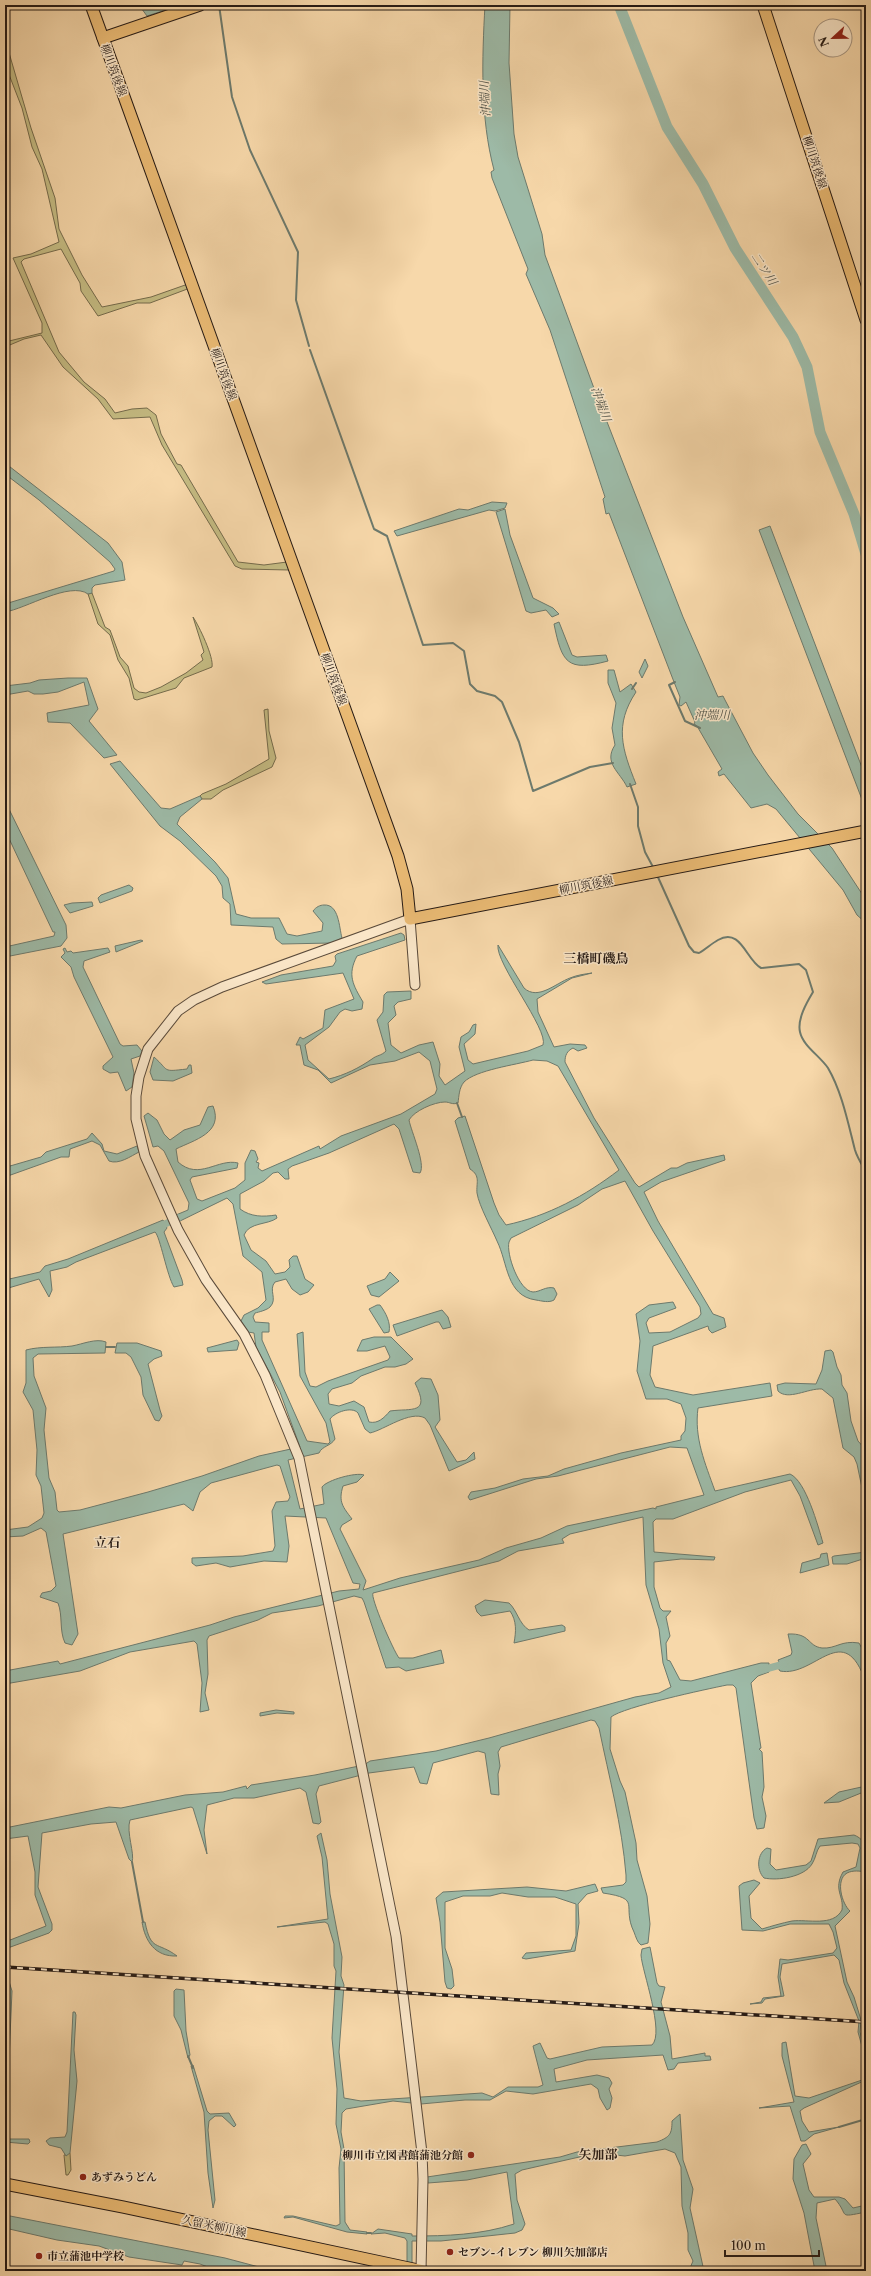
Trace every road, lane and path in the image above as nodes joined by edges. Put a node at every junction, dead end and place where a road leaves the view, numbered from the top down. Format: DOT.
graph roads {
  1 [pos="90,5"];
  2 [pos="200,5"];
  3 [pos="763,5"];
  4 [pos="103,38"];
  5 [pos="866,320"];
  6 [pos="866,831"];
  7 [pos="410,919"];
  8 [pos="415,985"];
  9 [pos="5,2184"];
  10 [pos="422,2271"];
  1 -- 4 [label="main road, 柳川筑後線"];
  2 -- 4 [label="main road"];
  3 -- 5 [label="main road, 柳川筑後線"];
  4 -- 7 [label="main road, 柳川筑後線"];
  6 -- 7 [label="main road, 柳川筑後線"];
  7 -- 8 [label="street"];
  7 -- 10 [label="street"];
  9 -- 10 [label="main road, 久留米柳川線"];
}
